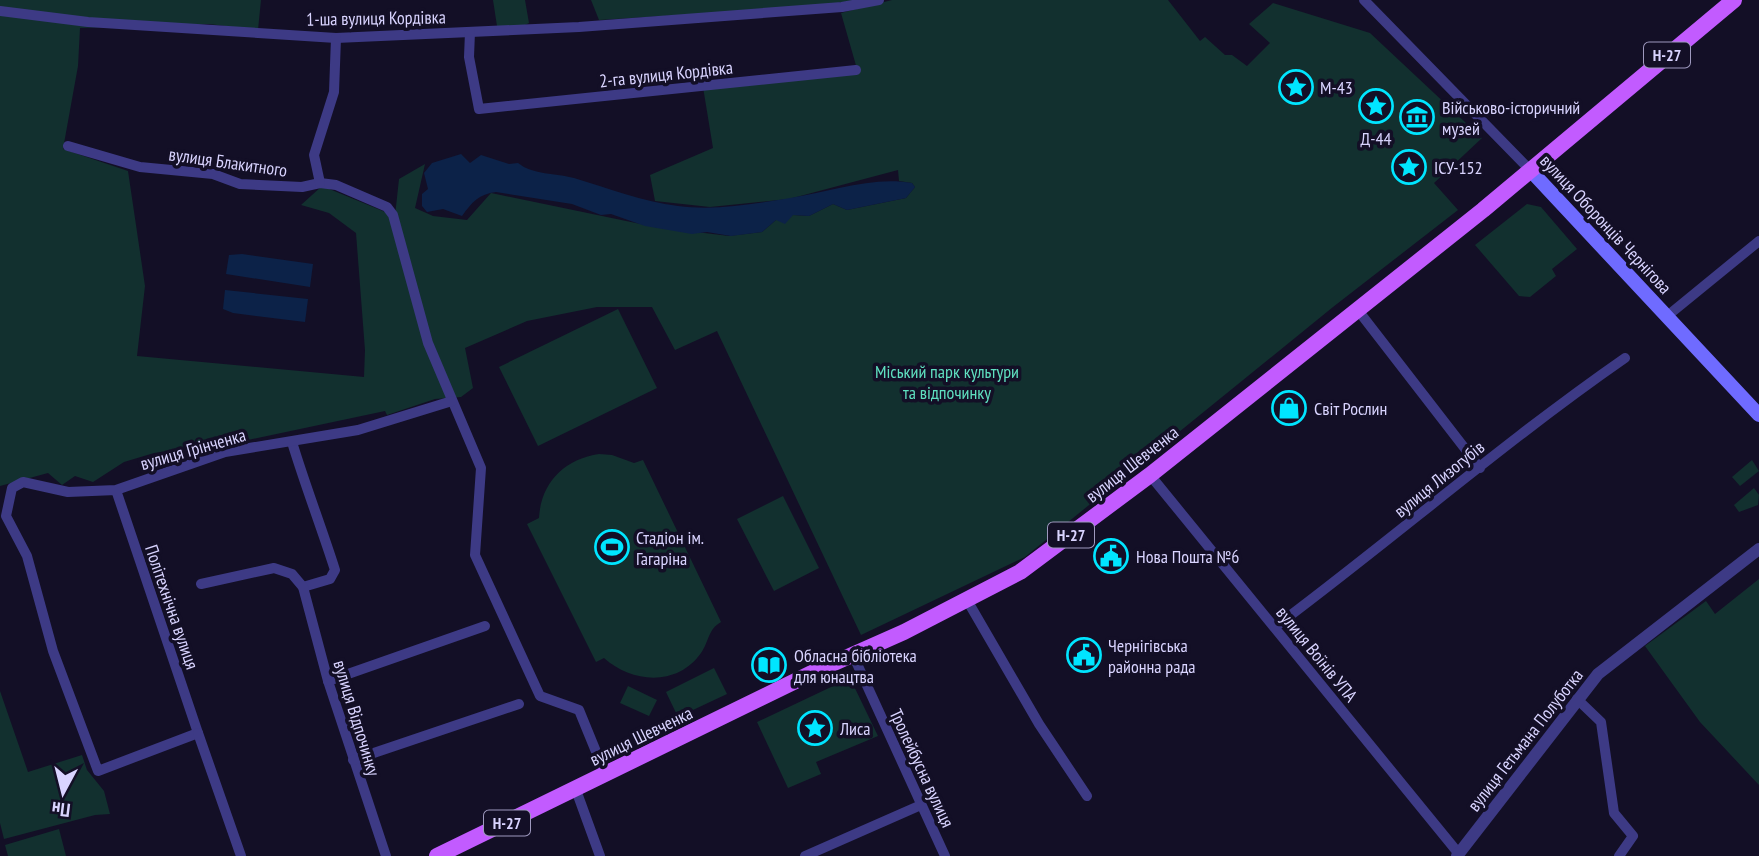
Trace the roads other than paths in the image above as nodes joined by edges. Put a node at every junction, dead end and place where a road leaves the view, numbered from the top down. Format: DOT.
graph roads {
  1 [pos="879,0"];
  2 [pos="1364,0"];
  3 [pos="1734,0"];
  4 [pos="0,11"];
  5 [pos="470,32"];
  6 [pos="335,38"];
  7 [pos="856,70"];
  8 [pos="68,146"];
  9 [pos="1531,171"];
  10 [pos="320,183"];
  11 [pos="1759,241"];
  12 [pos="1357,309"];
  13 [pos="1666,317"];
  14 [pos="1625,358"];
  15 [pos="452,401"];
  16 [pos="1759,415"];
  17 [pos="292,442"];
  18 [pos="1480,468"];
  19 [pos="1150,475"];
  20 [pos="116,490"];
  21 [pos="1759,549"];
  22 [pos="201,584"];
  23 [pos="303,587"];
  24 [pos="967,600"];
  25 [pos="485,626"];
  26 [pos="1275,627"];
  27 [pos="853,655"];
  28 [pos="328,681"];
  29 [pos="1577,699"];
  30 [pos="519,704"];
  31 [pos="198,733"];
  32 [pos="354,760"];
  33 [pos="606,776"];
  34 [pos="576,790"];
  35 [pos="1087,796"];
  36 [pos="921,805"];
  37 [pos="1458,855"];
  38 [pos="241,856"];
  39 [pos="386,856"];
  40 [pos="438,856"];
  41 [pos="600,856"];
  42 [pos="805,856"];
  43 [pos="945,856"];
  44 [pos="1619,856"];
  1 -- 5 [label="street, 1-ша вулиця Кордівка"];
  2 -- 9 [label="street, вулиця Оборонців Чернігова"];
  3 -- 9 [label="main road, вулиця Шевченка / Н-27"];
  4 -- 6 [label="street, 1-ша вулиця Кордівка"];
  5 -- 6 [label="street, 1-ша вулиця Кордівка"];
  5 -- 7 [label="street, 2-га вулиця Кордівка"];
  6 -- 10 [label="street"];
  8 -- 10 [label="street, вулиця Блакитного"];
  9 -- 12 [label="main road, вулиця Шевченка / Н-27"];
  9 -- 13 [label="main road, вулиця Оборонців Чернігова"];
  10 -- 15 [label="street, вулиця Блакитного"];
  11 -- 13 [label="street"];
  12 -- 18 [label="street"];
  12 -- 19 [label="main road, вулиця Шевченка / Н-27"];
  13 -- 16 [label="main road, вулиця Оборонців Чернігова"];
  14 -- 18 [label="street, вулиця Лизогубів"];
  15 -- 17 [label="street, вулиця Грінченка"];
  15 -- 33 [label="street, вулиця Блакитного"];
  17 -- 20 [label="street, вулиця Грінченка"];
  17 -- 23 [label="street"];
  18 -- 26 [label="street, вулиця Лизогубів"];
  19 -- 24 [label="main road, вулиця Шевченка / Н-27"];
  19 -- 26 [label="street, вулиця Воїнів УПА"];
  20 -- 31 [label="street, Політехнічна вулиця"];
  20 -- 31 [label="street, вулиця Грінченка"];
  21 -- 29 [label="street, вулиця Гетьмана Полуботка"];
  22 -- 23 [label="street"];
  23 -- 28 [label="street, вулиця Відпочинку"];
  24 -- 27 [label="main road, вулиця Шевченка / Н-27"];
  24 -- 35 [label="street"];
  25 -- 28 [label="street"];
  26 -- 37 [label="street, вулиця Воїнів УПА"];
  27 -- 33 [label="main road, вулиця Шевченка / Н-27"];
  27 -- 36 [label="street, Тролейбусна вулиця"];
  28 -- 32 [label="street, вулиця Відпочинку"];
  29 -- 37 [label="street, вулиця Гетьмана Полуботка"];
  29 -- 44 [label="street"];
  30 -- 32 [label="street"];
  31 -- 38 [label="street, Політехнічна вулиця"];
  32 -- 39 [label="street, вулиця Відпочинку"];
  33 -- 34 [label="main road, вулиця Шевченка / Н-27"];
  34 -- 40 [label="main road, вулиця Шевченка / Н-27"];
  34 -- 41 [label="street"];
  36 -- 42 [label="street"];
  36 -- 43 [label="street, Тролейбусна вулиця"];
}
